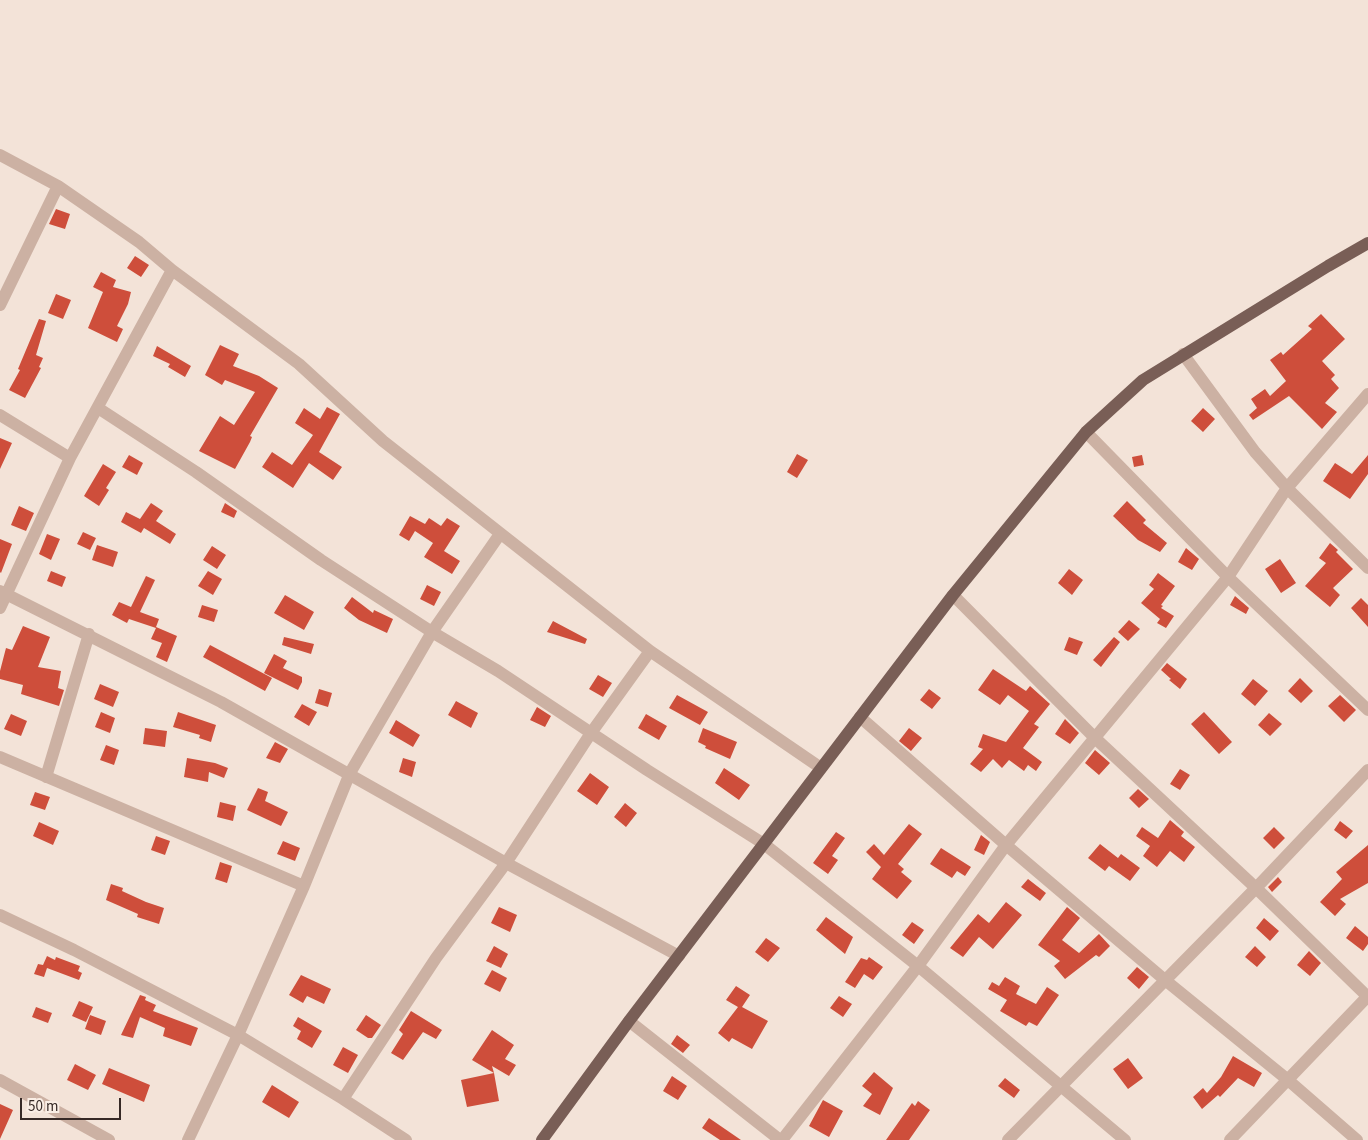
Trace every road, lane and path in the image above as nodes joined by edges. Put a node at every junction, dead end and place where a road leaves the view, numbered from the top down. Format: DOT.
graph roads {
  1 [pos="0,155"];
  2 [pos="58,186"];
  3 [pos="1368,243"];
  4 [pos="172,270"];
  5 [pos="0,305"];
  6 [pos="1183,354"];
  7 [pos="1368,394"];
  8 [pos="98,408"];
  9 [pos="0,415"];
  10 [pos="1086,432"];
  11 [pos="70,458"];
  12 [pos="1287,488"];
  13 [pos="500,534"];
  14 [pos="1366,562"];
  15 [pos="1228,577"];
  16 [pos="3,593"];
  17 [pos="954,595"];
  18 [pos="0,608"];
  19 [pos="432,632"];
  20 [pos="89,634"];
  21 [pos="650,651"];
  22 [pos="1368,710"];
  23 [pos="860,717"];
  24 [pos="591,733"];
  25 [pos="1095,738"];
  26 [pos="0,757"];
  27 [pos="821,768"];
  28 [pos="1368,770"];
  29 [pos="350,773"];
  30 [pos="46,777"];
  31 [pos="764,844"];
  32 [pos="1006,845"];
  33 [pos="506,863"];
  34 [pos="304,886"];
  35 [pos="1256,888"];
  36 [pos="0,915"];
  37 [pos="679,956"];
  38 [pos="918,966"];
  39 [pos="1165,980"];
  40 [pos="1368,997"];
  41 [pos="629,1021"];
  42 [pos="238,1035"];
  43 [pos="0,1080"];
  44 [pos="1288,1080"];
  45 [pos="1060,1086"];
  46 [pos="343,1099"];
  47 [pos="109,1140"];
  48 [pos="188,1140"];
  49 [pos="406,1140"];
  50 [pos="542,1140"];
  51 [pos="781,1140"];
  52 [pos="1008,1140"];
  53 [pos="1125,1140"];
  54 [pos="1230,1140"];
  55 [pos="1357,1140"];
  1 -- 2 [label="street"];
  2 -- 4 [label="street"];
  2 -- 5 [label="street"];
  3 -- 6 [label="main road"];
  4 -- 8 [label="street"];
  4 -- 13 [label="street"];
  6 -- 10 [label="main road"];
  6 -- 12 [label="street"];
  7 -- 12 [label="street"];
  8 -- 11 [label="street"];
  8 -- 19 [label="street"];
  9 -- 11 [label="street"];
  10 -- 15 [label="street"];
  10 -- 17 [label="main road"];
  11 -- 16 [label="street"];
  12 -- 14 [label="street"];
  12 -- 15 [label="street"];
  13 -- 19 [label="street"];
  13 -- 21 [label="street"];
  15 -- 22 [label="street"];
  15 -- 25 [label="street"];
  16 -- 18 [label="street"];
  16 -- 20 [label="street"];
  17 -- 23 [label="main road"];
  17 -- 25 [label="street"];
  19 -- 24 [label="street"];
  19 -- 29 [label="street"];
  20 -- 29 [label="street"];
  20 -- 30 [label="street"];
  21 -- 24 [label="street"];
  21 -- 27 [label="street"];
  23 -- 27 [label="main road"];
  23 -- 32 [label="street"];
  24 -- 31 [label="street"];
  24 -- 33 [label="street"];
  25 -- 32 [label="street"];
  25 -- 35 [label="street"];
  26 -- 30 [label="street"];
  27 -- 31 [label="main road"];
  28 -- 35 [label="street"];
  29 -- 33 [label="street"];
  29 -- 34 [label="street"];
  30 -- 34 [label="street"];
  31 -- 37 [label="main road"];
  31 -- 38 [label="street"];
  32 -- 38 [label="street"];
  32 -- 39 [label="street"];
  33 -- 37 [label="street"];
  33 -- 46 [label="street"];
  34 -- 42 [label="street"];
  35 -- 39 [label="street"];
  35 -- 40 [label="street"];
  36 -- 42 [label="street"];
  37 -- 41 [label="main road"];
  38 -- 45 [label="street"];
  38 -- 51 [label="street"];
  39 -- 44 [label="street"];
  39 -- 45 [label="street"];
  40 -- 44 [label="street"];
  41 -- 50 [label="main road"];
  41 -- 51 [label="street"];
  42 -- 46 [label="street"];
  42 -- 48 [label="street"];
  43 -- 47 [label="street"];
  44 -- 54 [label="street"];
  44 -- 55 [label="street"];
  45 -- 52 [label="street"];
  45 -- 53 [label="street"];
  46 -- 49 [label="street"];
}
